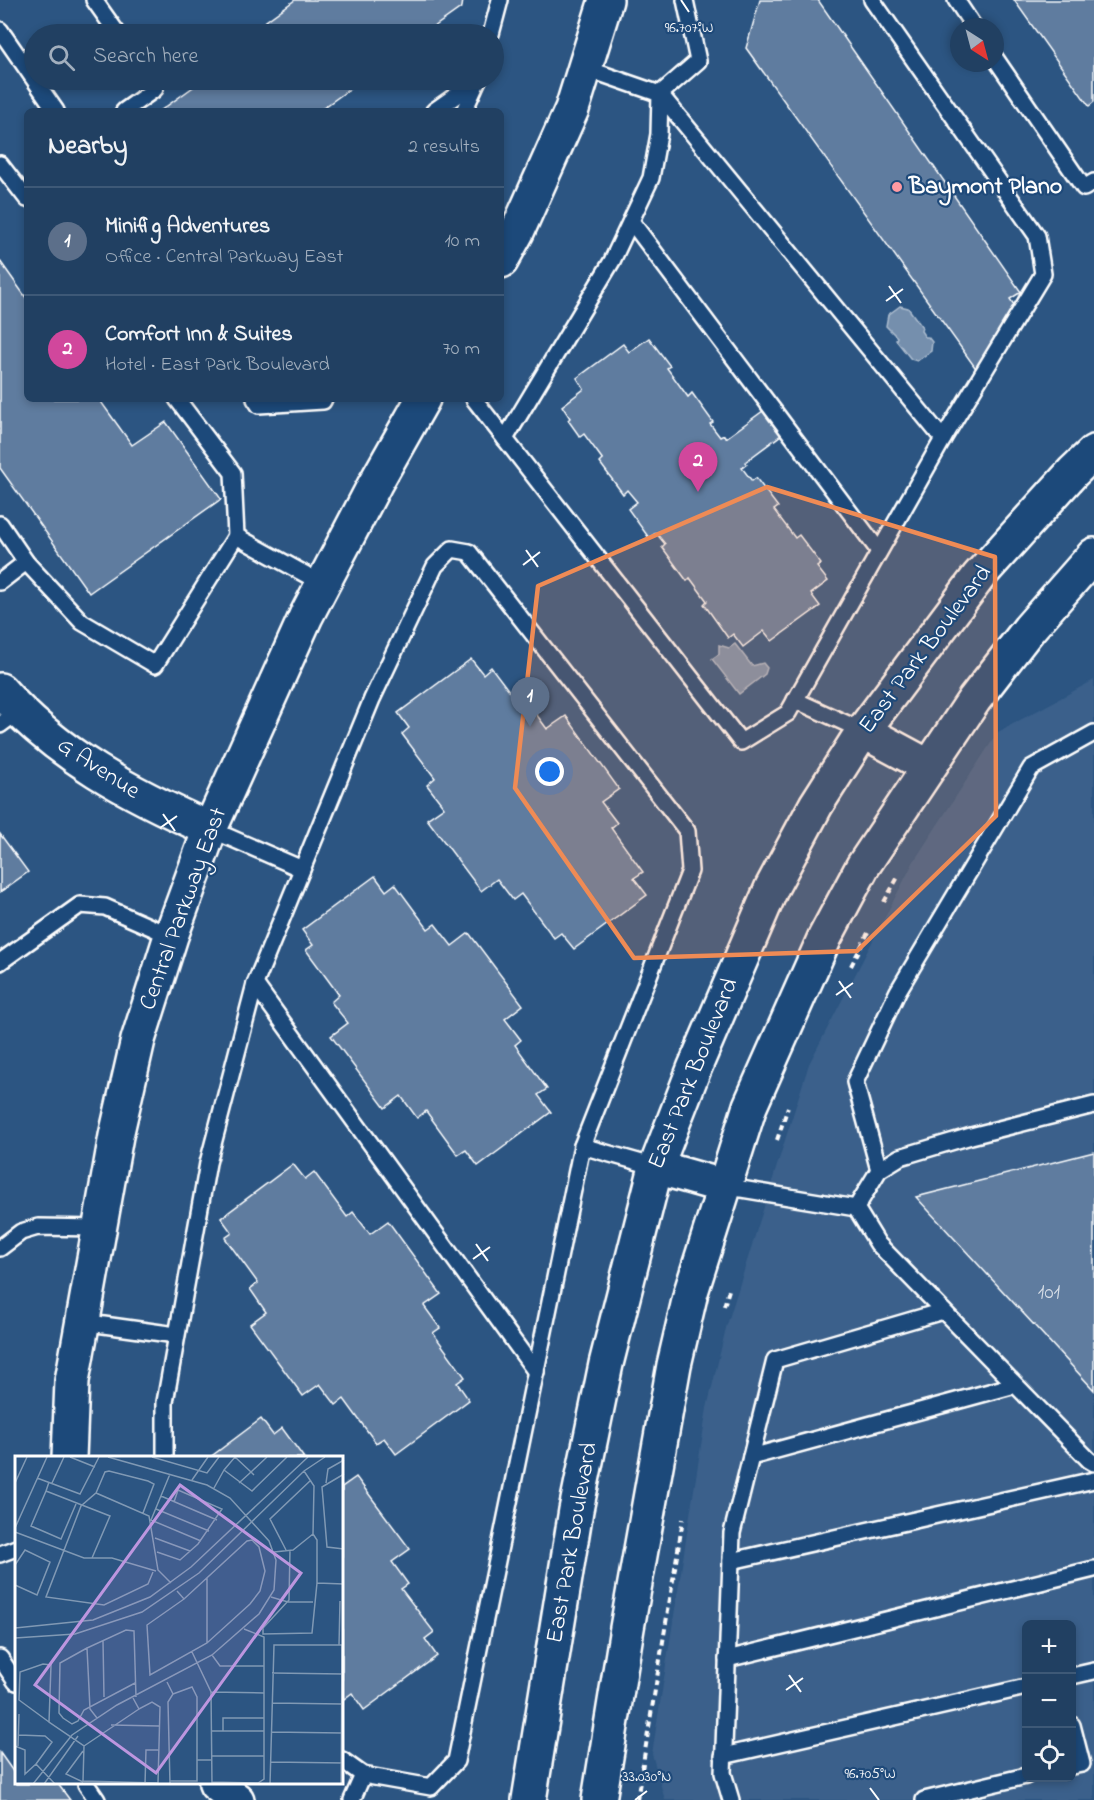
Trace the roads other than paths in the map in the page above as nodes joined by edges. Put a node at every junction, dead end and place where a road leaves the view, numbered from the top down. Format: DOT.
graph roads {
  1 [pos="94,0"];
  2 [pos="500,0"];
  3 [pos="606,0"];
  4 [pos="685,0"];
  5 [pos="872,0"];
  6 [pos="956,0"];
  7 [pos="968,18"];
  8 [pos="111,24"];
  9 [pos="494,24"];
  10 [pos="0,30"];
  11 [pos="24,65"];
  12 [pos="585,68"];
  13 [pos="1004,71"];
  14 [pos="41,90"];
  15 [pos="154,90"];
  16 [pos="464,90"];
  17 [pos="473,90"];
  18 [pos="660,94"];
  19 [pos="54,108"];
  20 [pos="128,108"];
  21 [pos="438,108"];
  22 [pos="465,108"];
  23 [pos="0,164"];
  24 [pos="1094,182"];
  25 [pos="24,196"];
  26 [pos="631,221"];
  27 [pos="504,256"];
  28 [pos="179,402"];
  29 [pos="257,402"];
  30 [pos="307,402"];
  31 [pos="421,402"];
  32 [pos="476,402"];
  33 [pos="505,439"];
  34 [pos="943,439"];
  35 [pos="1094,452"];
  36 [pos="0,524"];
  37 [pos="236,536"];
  38 [pos="879,551"];
  39 [pos="1094,555"];
  40 [pos="26,562"];
  41 [pos="0,582"];
  42 [pos="322,584"];
  43 [pos="795,700"];
  44 [pos="6,709"];
  45 [pos="863,731"];
  46 [pos="1094,733"];
  47 [pos="928,766"];
  48 [pos="210,829"];
  49 [pos="302,869"];
  50 [pos="171,936"];
  51 [pos="0,962"];
  52 [pos="255,984"];
  53 [pos="1094,1104"];
  54 [pos="582,1146"];
  55 [pos="656,1167"];
  56 [pos="879,1170"];
  57 [pos="723,1186"];
  58 [pos="856,1208"];
  59 [pos="98,1228"];
  60 [pos="0,1248"];
  61 [pos="943,1311"];
  62 [pos="82,1322"];
  63 [pos="176,1335"];
  64 [pos="536,1372"];
  65 [pos="1015,1385"];
  66 [pos="69,1456"];
  67 [pos="165,1456"];
  68 [pos="751,1457"];
  69 [pos="1094,1463"];
  70 [pos="1094,1480"];
  71 [pos="15,1548"];
  72 [pos="0,1554"];
  73 [pos="731,1561"];
  74 [pos="1094,1569"];
  75 [pos="0,1658"];
  76 [pos="727,1659"];
  77 [pos="1094,1671"];
  78 [pos="1076,1675"];
  79 [pos="15,1680"];
  80 [pos="1022,1688"];
  81 [pos="1076,1743"];
  82 [pos="723,1756"];
  83 [pos="344,1761"];
  84 [pos="1076,1765"];
  85 [pos="363,1775"];
  86 [pos="1022,1777"];
  87 [pos="87,1785"];
  88 [pos="217,1785"];
  89 [pos="97,1800"];
  90 [pos="237,1800"];
  91 [pos="352,1800"];
  92 [pos="529,1800"];
  93 [pos="599,1800"];
  94 [pos="731,1800"];
  95 [pos="924,1800"];
  1 -- 8 [label="lane"];
  2 -- 9 [label="lane"];
  3 -- 12 [label="main road"];
  4 -- 18 [label="lane"];
  5 -- 34 [label="lane"];
  6 -- 7 [label="lane"];
  10 -- 11 [label="lane"];
  12 -- 18 [label="lane"];
  12 -- 27 [label="main road"];
  13 -- 24 [label="lane"];
  14 -- 19 [label="lane"];
  15 -- 20 [label="lane"];
  16 -- 21 [label="lane"];
  17 -- 22 [label="lane"];
  18 -- 26 [label="lane"];
  18 -- 34 [label="lane"];
  23 -- 25 [label="lane"];
  26 -- 33 [label="lane"];
  26 -- 38 [label="lane"];
  28 -- 37 [label="lane"];
  29 -- 30 [label="lane"];
  31 -- 42 [label="main road, Central Parkway East"];
  32 -- 33 [label="lane"];
  33 -- 43 [label="lane"];
  34 -- 38 [label="lane"];
  35 -- 45 [label="main road, East Park Boulevard"];
  36 -- 40 [label="lane"];
  37 -- 40 [label="lane"];
  37 -- 42 [label="lane"];
  38 -- 43 [label="lane"];
  39 -- 47 [label="main road"];
  40 -- 41 [label="lane"];
  42 -- 48 [label="main road, Central Parkway East"];
  43 -- 45 [label="lane"];
  44 -- 48 [label="main road, G Avenue"];
  45 -- 47 [label="main road"];
  45 -- 55 [label="main road, East Park Boulevard"];
  46 -- 56 [label="lane"];
  47 -- 57 [label="main road"];
  48 -- 49 [label="lane"];
  48 -- 50 [label="main road, Central Parkway East"];
  49 -- 52 [label="lane"];
  49 -- 54 [label="lane"];
  50 -- 51 [label="lane"];
  50 -- 59 [label="main road, Central Parkway East"];
  52 -- 63 [label="lane"];
  52 -- 64 [label="lane"];
  53 -- 56 [label="lane"];
  54 -- 55 [label="lane"];
  54 -- 64 [label="lane"];
  55 -- 57 [label="main road"];
  55 -- 92 [label="main road, East Park Boulevard"];
  56 -- 58 [label="lane"];
  57 -- 58 [label="lane"];
  57 -- 93 [label="main road"];
  58 -- 61 [label="lane"];
  59 -- 60 [label="lane"];
  59 -- 62 [label="main road, Central Parkway East"];
  61 -- 65 [label="lane"];
  61 -- 68 [label="lane"];
  62 -- 63 [label="lane"];
  62 -- 66 [label="main road, Central Parkway East"];
  63 -- 67 [label="lane"];
  64 -- 85 [label="lane"];
  65 -- 68 [label="lane"];
  65 -- 69 [label="lane"];
  68 -- 73 [label="lane"];
  70 -- 73 [label="lane"];
  71 -- 72 [label="lane"];
  73 -- 76 [label="lane"];
  74 -- 76 [label="lane"];
  75 -- 79 [label="lane"];
  76 -- 82 [label="lane"];
  77 -- 78 [label="lane"];
  80 -- 82 [label="lane"];
  81 -- 84 [label="lane"];
  82 -- 94 [label="lane"];
  83 -- 85 [label="lane"];
  85 -- 91 [label="lane"];
  86 -- 95 [label="lane"];
  87 -- 89 [label="lane"];
  88 -- 90 [label="main road"];
}
